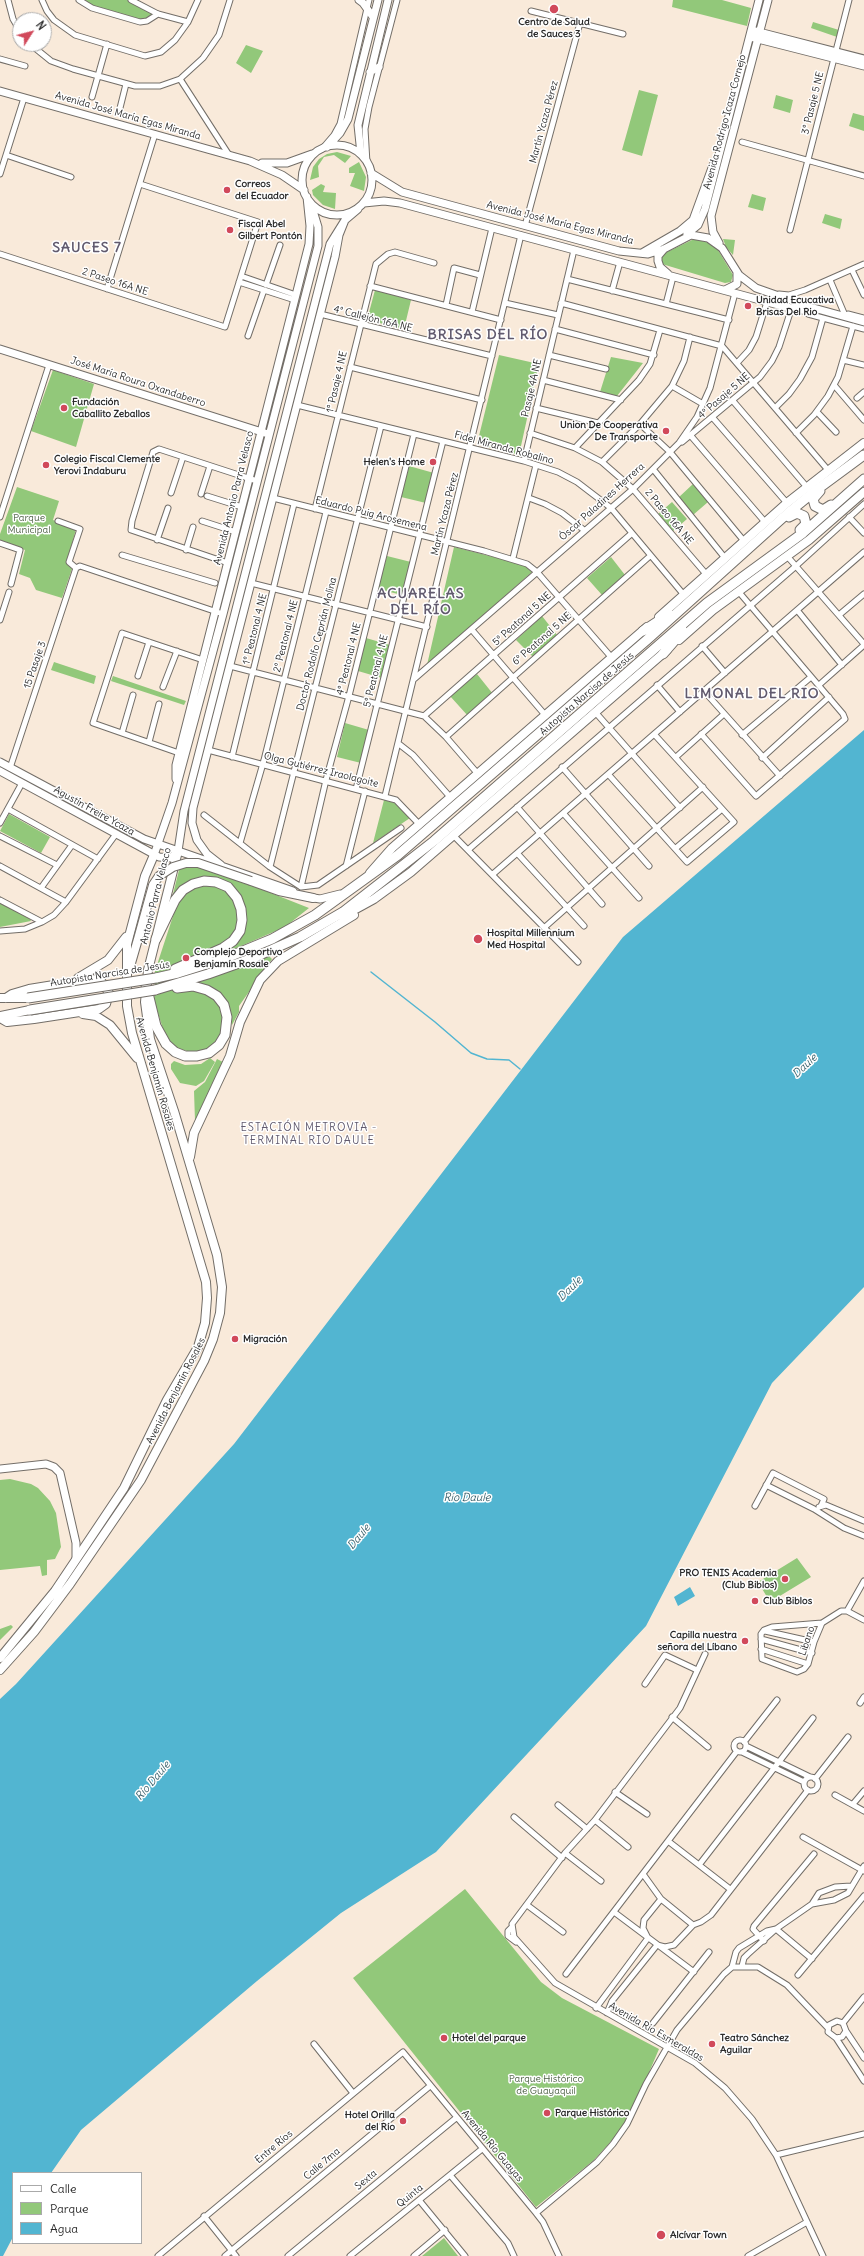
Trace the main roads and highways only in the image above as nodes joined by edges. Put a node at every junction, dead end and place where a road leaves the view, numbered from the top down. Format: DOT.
graph roads {
  1 [pos="359,0"];
  2 [pos="378,0"];
  3 [pos="388,0"];
  4 [pos="759,0"];
  5 [pos="768,0"];
  6 [pos="373,17"];
  7 [pos="750,33"];
  8 [pos="758,36"];
  9 [pos="834,55"];
  10 [pos="864,59"];
  11 [pos="864,66"];
  12 [pos="380,67"];
  13 [pos="370,72"];
  14 [pos="0,91"];
  15 [pos="321,150"];
  16 [pos="361,154"];
  17 [pos="718,154"];
  18 [pos="250,161"];
  19 [pos="371,172"];
  20 [pos="305,193"];
  21 [pos="364,203"];
  22 [pos="311,204"];
  23 [pos="358,209"];
  24 [pos="345,220"];
  25 [pos="682,238"];
  26 [pos="722,248"];
  27 [pos="664,249"];
  28 [pos="641,253"];
  29 [pos="736,271"];
  30 [pos="672,276"];
  31 [pos="723,290"];
  32 [pos="864,324"];
  33 [pos="0,349"];
  34 [pos="273,386"];
  35 [pos="281,390"];
  36 [pos="273,401"];
  37 [pos="261,432"];
  38 [pos="269,434"];
  39 [pos="279,436"];
  40 [pos="287,439"];
  41 [pos="864,443"];
  42 [pos="864,455"];
  43 [pos="841,471"];
  44 [pos="864,479"];
  45 [pos="854,488"];
  46 [pos="861,494"];
  47 [pos="762,537"];
  48 [pos="255,551"];
  49 [pos="776,553"];
  50 [pos="696,597"];
  51 [pos="704,606"];
  52 [pos="643,631"];
  53 [pos="663,654"];
  54 [pos="0,762"];
  55 [pos="0,772"];
  56 [pos="198,788"];
  57 [pos="172,803"];
  58 [pos="184,811"];
  59 [pos="158,845"];
  60 [pos="178,851"];
  61 [pos="154,855"];
  62 [pos="221,865"];
  63 [pos="363,880"];
  64 [pos="354,886"];
  65 [pos="313,898"];
  66 [pos="374,899"];
  67 [pos="133,922"];
  68 [pos="324,925"];
  69 [pos="156,939"];
  70 [pos="227,963"];
  71 [pos="156,978"];
  72 [pos="126,980"];
  73 [pos="68,982"];
  74 [pos="146,985"];
  75 [pos="155,990"];
  76 [pos="3,998"];
  77 [pos="28,998"];
  78 [pos="30,1010"];
  79 [pos="76,1013"];
  80 [pos="0,1017"];
  81 [pos="141,1063"];
  82 [pos="190,1164"];
  83 [pos="0,1469"];
  84 [pos="76,1562"];
  85 [pos="0,1658"];
  86 [pos="0,1670"];
  1 -- 6 [label="main road"];
  2 -- 6 [label="main road"];
  3 -- 13 [label="main road"];
  4 -- 7 [label="main road, Avenida Rodrigo Icaza Cornejo"];
  5 -- 8 [label="main road, Avenida Rodrigo Icaza Cornejo"];
  6 -- 15 [label="main road"];
  7 -- 8 [label="main road"];
  7 -- 17 [label="main road, Avenida Rodrigo Icaza Cornejo"];
  8 -- 9 [label="main road"];
  8 -- 26 [label="main road, Avenida Rodrigo Icaza Cornejo"];
  9 -- 10 [label="main road"];
  9 -- 11 [label="main road"];
  12 -- 13 [label="main road"];
  13 -- 16 [label="main road"];
  14 -- 18 [label="main road, Avenida José María Egas Miranda"];
  15 -- 16 [label="main road"];
  15 -- 18 [label="main road, Avenida José María Egas Miranda"];
  15 -- 20 [label="main road"];
  16 -- 19 [label="main road"];
  17 -- 25 [label="main road, Avenida Rodrigo Icaza Cornejo"];
  17 -- 28 [label="main road"];
  18 -- 20 [label="main road, Avenida José María Egas Miranda"];
  19 -- 21 [label="main road"];
  19 -- 28 [label="main road, Avenida José María Egas Miranda"];
  20 -- 22 [label="main road"];
  20 -- 34 [label="main road, Avenida Antonio Parra Velasco"];
  21 -- 23 [label="main road"];
  21 -- 30 [label="main road, Avenida José María Egas Miranda"];
  22 -- 23 [label="main road"];
  22 -- 35 [label="main road, Avenida Antonio Parra Velasco"];
  23 -- 24 [label="main road"];
  24 -- 39 [label="main road"];
  24 -- 40 [label="main road"];
  25 -- 26 [label="main road, Avenida José María Egas Miranda"];
  25 -- 27 [label="main road, Avenida José María Egas Miranda"];
  26 -- 29 [label="main road, Avenida José María Egas Miranda"];
  27 -- 28 [label="main road, Avenida José María Egas Miranda"];
  27 -- 30 [label="main road"];
  29 -- 31 [label="main road"];
  29 -- 32 [label="main road, Avenida José María Egas Miranda"];
  30 -- 31 [label="main road, Avenida José María Egas Miranda"];
  31 -- 32 [label="main road, Avenida José María Egas Miranda"];
  33 -- 37 [label="main road, José María Roura Oxandaberro"];
  34 -- 35 [label="main road"];
  34 -- 36 [label="main road, Avenida Antonio Parra Velasco"];
  35 -- 36 [label="main road, Avenida Antonio Parra Velasco"];
  36 -- 37 [label="main road, Avenida Antonio Parra Velasco"];
  36 -- 38 [label="main road, Avenida Antonio Parra Velasco"];
  37 -- 38 [label="main road, José María Roura Oxandaberro"];
  37 -- 57 [label="main road, Avenida Antonio Parra Velasco"];
  38 -- 57 [label="main road, Avenida Antonio Parra Velasco"];
  39 -- 40 [label="main road"];
  39 -- 48 [label="main road"];
  40 -- 48 [label="main road"];
  41 -- 52 [label="main road, Autopista Narcisa de Jesús"];
  42 -- 43 [label="highway, Autopista Narcisa de Jesús"];
  43 -- 45 [label="highway"];
  43 -- 47 [label="highway, Autopista Narcisa de Jesús"];
  44 -- 45 [label="highway, Autopista Narcisa de Jesús"];
  45 -- 49 [label="highway, Autopista Narcisa de Jesús"];
  46 -- 53 [label="main road, Autopista Narcisa de Jesús"];
  47 -- 49 [label="highway"];
  47 -- 50 [label="highway, Autopista Narcisa de Jesús"];
  48 -- 56 [label="main road"];
  48 -- 58 [label="main road"];
  49 -- 51 [label="highway, Autopista Narcisa de Jesús"];
  50 -- 52 [label="highway"];
  50 -- 63 [label="highway, Autopista Narcisa de Jesús"];
  51 -- 53 [label="highway"];
  51 -- 68 [label="highway, Autopista Narcisa de Jesús"];
  52 -- 63 [label="main road, Autopista Narcisa de Jesús"];
  53 -- 66 [label="main road, Autopista Narcisa de Jesús"];
  54 -- 59 [label="main road, Agustín Freire Ycaza"];
  55 -- 61 [label="main road, Agustín Freire Ycaza"];
  56 -- 58 [label="main road"];
  56 -- 62 [label="main road"];
  57 -- 59 [label="main road, Avenida Antonio Parra Velasco"];
  58 -- 60 [label="main road, Antonio Parra Velasco"];
  59 -- 60 [label="main road, Agustín Freire Ycaza"];
  59 -- 61 [label="main road, Avenida Antonio Parra Velasco"];
  60 -- 61 [label="main road, Agustín Freire Ycaza"];
  60 -- 62 [label="main road, Agustín Freire Ycaza"];
  60 -- 69 [label="main road, Antonio Parra Velasco"];
  61 -- 67 [label="main road, Antonio Parra Velasco"];
  62 -- 65 [label="main road, Agustín Freire Ycaza"];
  63 -- 64 [label="highway, Autopista Narcisa de Jesús"];
  64 -- 65 [label="main road, Agustín Freire Ycaza"];
  64 -- 70 [label="highway, Autopista Narcisa de Jesús"];
  65 -- 72 [label="main road, bridge"];
  66 -- 68 [label="main road, Autopista Narcisa de Jesús"];
  66 -- 82 [label="main road"];
  67 -- 72 [label="main road, Antonio Parra Velasco"];
  67 -- 73 [label="main road"];
  68 -- 70 [label="highway, Autopista Narcisa de Jesús"];
  69 -- 71 [label="highway"];
  69 -- 74 [label="main road, Antonio Parra Velasco"];
  70 -- 71 [label="highway, Autopista Narcisa de Jesús"];
  70 -- 75 [label="highway, Autopista Narcisa de Jesús"];
  71 -- 77 [label="highway, Autopista Narcisa de Jesús, bridge"];
  72 -- 81 [label="main road, Avenida Benjamín Rosales"];
  73 -- 76 [label="main road"];
  73 -- 79 [label="main road"];
  74 -- 75 [label="highway"];
  74 -- 82 [label="main road, Avenida Benjamín Rosales"];
  75 -- 78 [label="highway, Autopista Narcisa de Jesús, bridge"];
  76 -- 77 [label="main road, Autopista Narcisa de Jesús"];
  78 -- 80 [label="main road, Autopista Narcisa de Jesús"];
  79 -- 80 [label="main road"];
  79 -- 81 [label="main road"];
  81 -- 84 [label="main road, Avenida Benjamín Rosales"];
  82 -- 86 [label="main road, Avenida Benjamín Rosales"];
  83 -- 84 [label="main road"];
  84 -- 85 [label="main road, Avenida Benjamín Rosales"];
}
